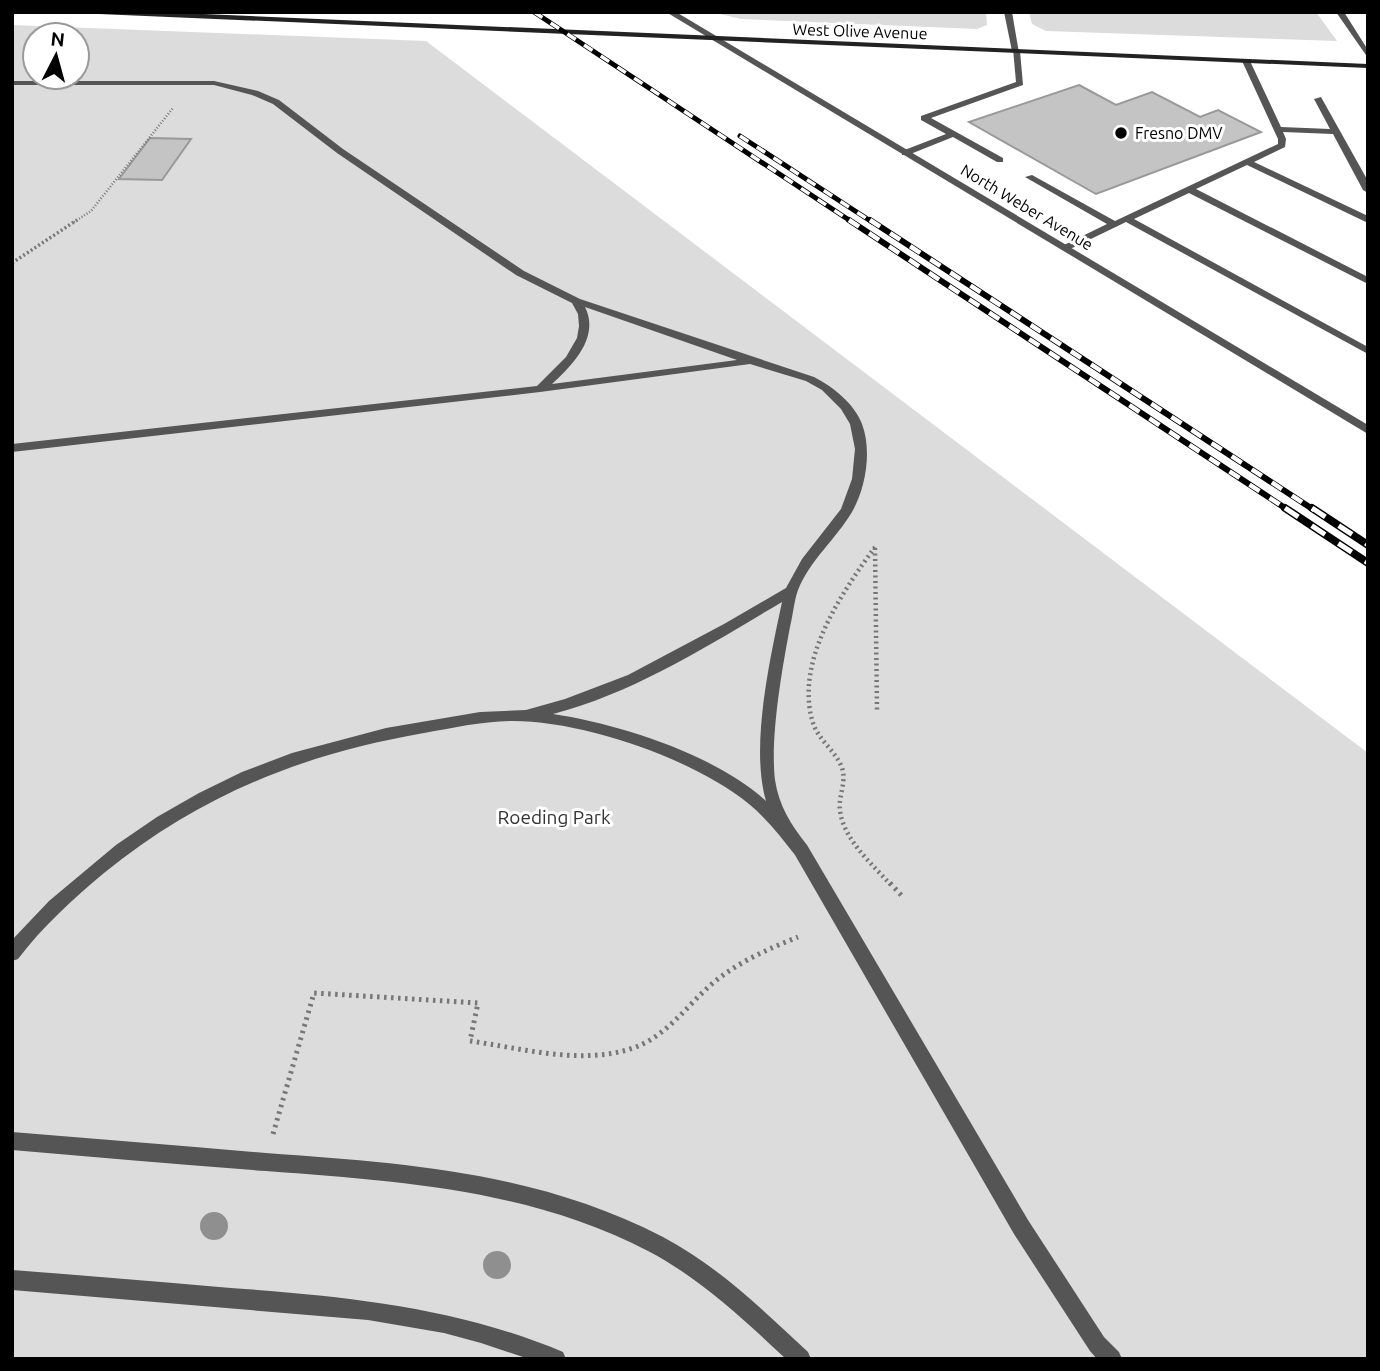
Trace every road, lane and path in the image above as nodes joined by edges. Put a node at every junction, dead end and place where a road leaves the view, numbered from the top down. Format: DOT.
graph roads {
  1 [pos="99,12"];
  2 [pos="670,12"];
  3 [pos="1008,12"];
  4 [pos="1340,12"];
  5 [pos="715,39"];
  6 [pos="1016,51"];
  7 [pos="1368,56"];
  8 [pos="1246,61"];
  9 [pos="1368,66"];
  10 [pos="12,83"];
  11 [pos="194,83"];
  12 [pos="1318,99"];
  13 [pos="1278,129"];
  14 [pos="1336,132"];
  15 [pos="954,134"];
  16 [pos="905,153"];
  17 [pos="1000,160"];
  18 [pos="1247,162"];
  19 [pos="1029,177"];
  20 [pos="1188,189"];
  21 [pos="1368,190"];
  22 [pos="1127,219"];
  23 [pos="1368,220"];
  24 [pos="1114,225"];
  25 [pos="1065,248"];
  26 [pos="12,263"];
  27 [pos="1368,281"];
  28 [pos="576,301"];
  29 [pos="1368,352"];
  30 [pos="751,361"];
  31 [pos="540,388"];
  32 [pos="1368,430"];
  33 [pos="12,448"];
  34 [pos="791,591"];
  35 [pos="877,710"];
  36 [pos="523,716"];
  37 [pos="780,822"];
  38 [pos="902,896"];
  39 [pos="798,937"];
  40 [pos="12,953"];
  41 [pos="12,1141"];
  42 [pos="265,1161"];
  43 [pos="12,1280"];
  44 [pos="556,1359"];
  45 [pos="801,1359"];
  46 [pos="1112,1359"];
  1 -- 5 [label="main road, West Olive Avenue"];
  2 -- 5 [label="street, North Weber Avenue"];
  3 -- 6 [label="street"];
  4 -- 7 [label="street"];
  5 -- 6 [label="main road, West Olive Avenue"];
  5 -- 16 [label="street, North Weber Avenue"];
  6 -- 8 [label="main road, West Olive Avenue"];
  6 -- 15 [label="street"];
  8 -- 9 [label="main road, West Olive Avenue"];
  8 -- 13 [label="street"];
  10 -- 11 [label="street"];
  11 -- 26 [label="path"];
  11 -- 28 [label="street"];
  12 -- 14 [label="street"];
  13 -- 14 [label="street"];
  13 -- 18 [label="street"];
  14 -- 21 [label="street"];
  15 -- 16 [label="street"];
  15 -- 17 [label="street"];
  16 -- 25 [label="street, North Weber Avenue"];
  18 -- 20 [label="street"];
  18 -- 23 [label="street"];
  19 -- 24 [label="street"];
  20 -- 22 [label="street"];
  20 -- 27 [label="street"];
  22 -- 24 [label="street"];
  22 -- 29 [label="street"];
  24 -- 25 [label="street"];
  25 -- 32 [label="street, North Weber Avenue"];
  28 -- 30 [label="street"];
  28 -- 31 [label="street"];
  30 -- 31 [label="street"];
  30 -- 34 [label="street"];
  31 -- 33 [label="street"];
  34 -- 36 [label="street"];
  34 -- 37 [label="street"];
  35 -- 38 [label="path"];
  36 -- 37 [label="street"];
  36 -- 40 [label="street"];
  37 -- 46 [label="street"];
  39 -- 42 [label="path"];
  41 -- 42 [label="street"];
  42 -- 45 [label="street"];
  43 -- 44 [label="street"];
}
